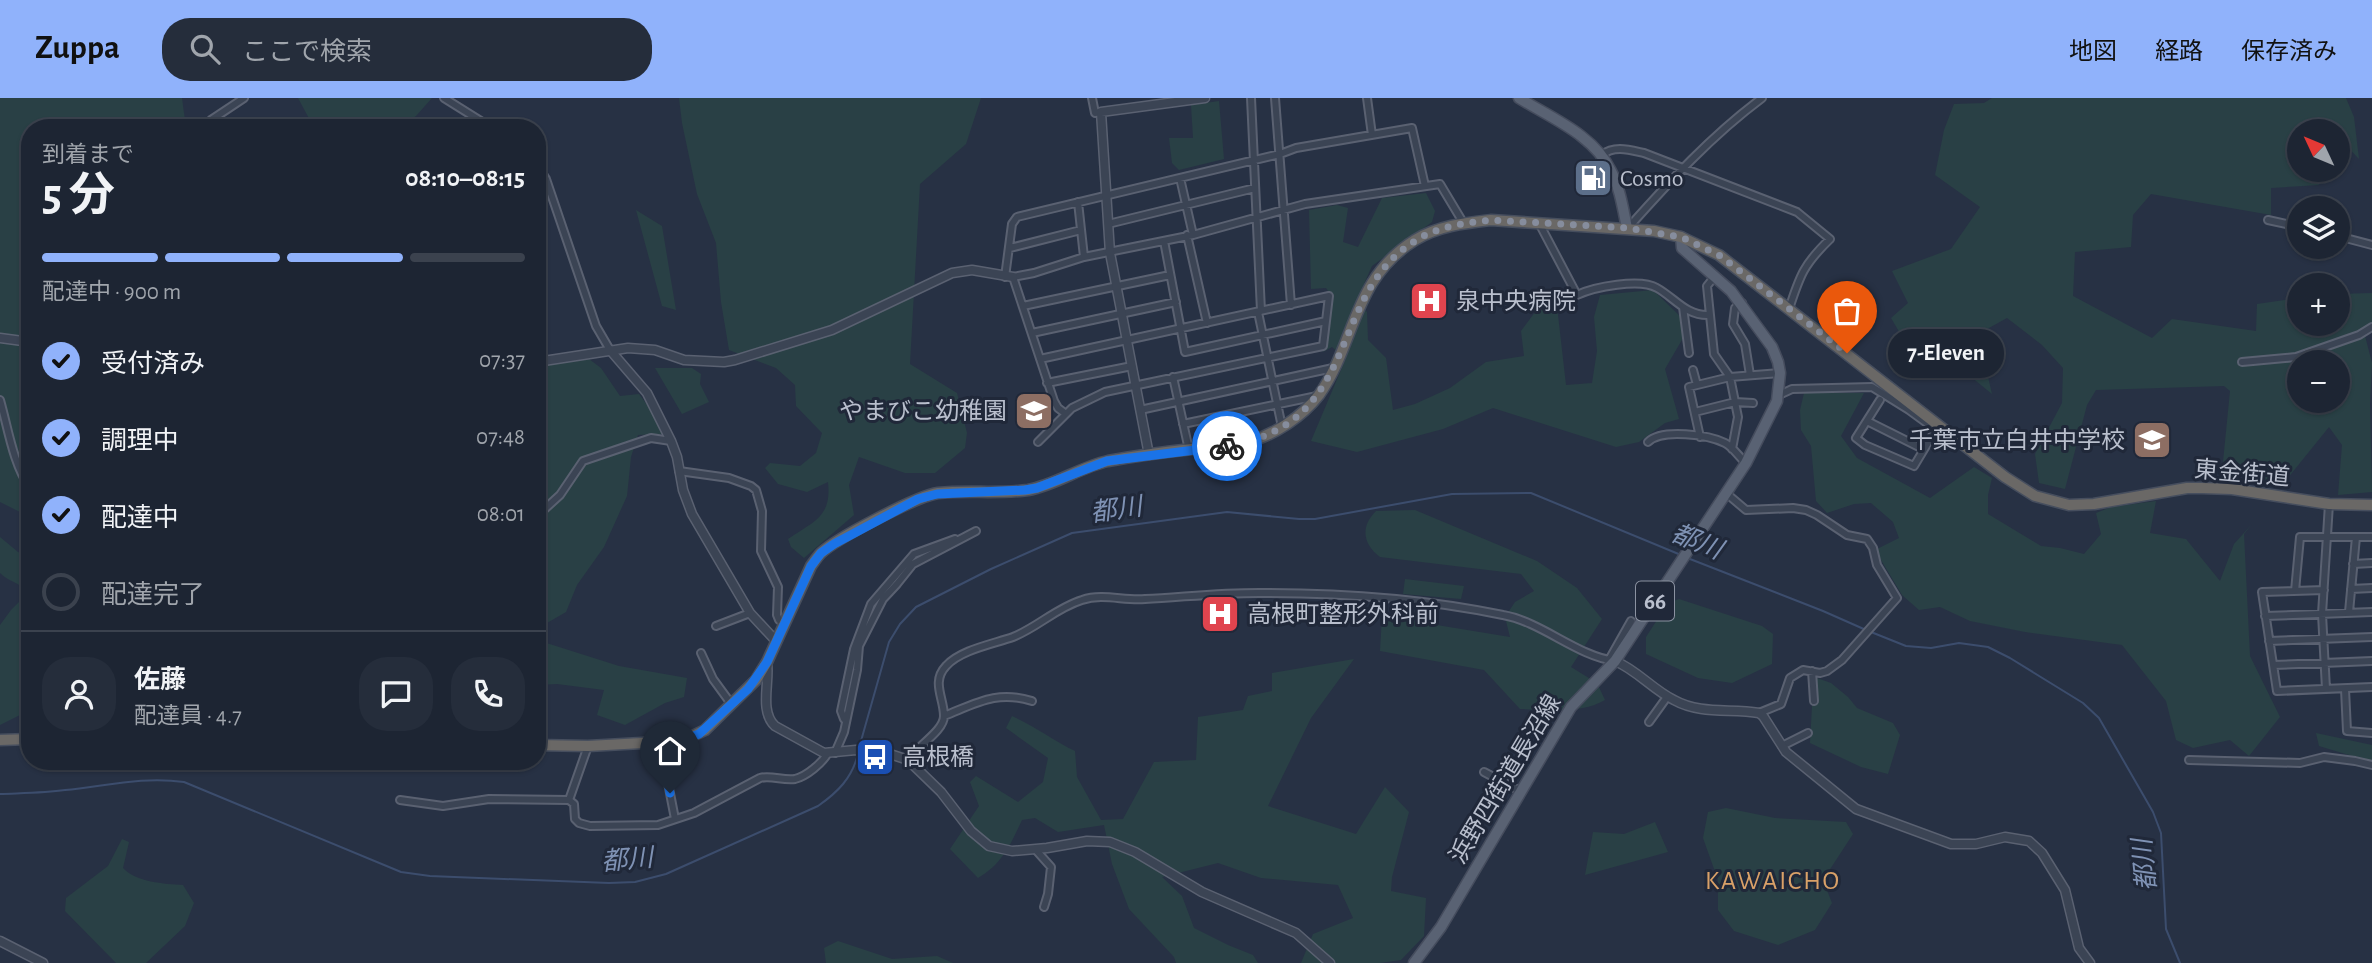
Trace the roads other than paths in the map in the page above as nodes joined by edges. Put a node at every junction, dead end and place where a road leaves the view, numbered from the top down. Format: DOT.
graph roads {
  1 [pos="244,98"];
  2 [pos="444,98"];
  3 [pos="1092,98"];
  4 [pos="1205,98"];
  5 [pos="1251,98"];
  6 [pos="1275,98"];
  7 [pos="1367,98"];
  8 [pos="1519,98"];
  9 [pos="1762,98"];
  10 [pos="1166,100"];
  11 [pos="1101,112"];
  12 [pos="212,119"];
  13 [pos="478,119"];
  14 [pos="1372,135"];
  15 [pos="1280,154"];
  16 [pos="1602,155"];
  17 [pos="1254,160"];
  18 [pos="1682,167"];
  19 [pos="546,178"];
  20 [pos="1180,178"];
  21 [pos="1425,186"];
  22 [pos="1255,188"];
  23 [pos="1106,197"];
  24 [pos="1078,202"];
  25 [pos="1186,205"];
  26 [pos="1284,211"];
  27 [pos="1256,217"];
  28 [pos="2269,219"];
  29 [pos="1108,223"];
  30 [pos="1539,223"];
  31 [pos="1464,224"];
  32 [pos="2287,224"];
  33 [pos="1627,228"];
  34 [pos="1081,230"];
  35 [pos="1190,235"];
  36 [pos="1681,237"];
  37 [pos="2350,239"];
  38 [pos="1164,241"];
  39 [pos="2372,245"];
  40 [pos="1010,248"];
  41 [pos="1110,253"];
  42 [pos="1084,257"];
  43 [pos="1170,275"];
  44 [pos="1715,276"];
  45 [pos="1009,277"];
  46 [pos="1117,286"];
  47 [pos="1175,302"];
  48 [pos="1742,303"];
  49 [pos="1291,304"];
  50 [pos="1023,306"];
  51 [pos="1684,307"];
  52 [pos="1789,309"];
  53 [pos="1259,312"];
  54 [pos="1122,313"];
  55 [pos="1709,315"];
  56 [pos="1326,321"];
  57 [pos="1207,323"];
  58 [pos="2372,327"];
  59 [pos="1181,329"];
  60 [pos="1032,333"];
  61 [pos="1263,334"];
  62 [pos="0,338"];
  63 [pos="21,341"];
  64 [pos="1127,341"];
  65 [pos="610,350"];
  66 [pos="1689,353"];
  67 [pos="1268,358"];
  68 [pos="1040,359"];
  69 [pos="546,361"];
  70 [pos="2242,362"];
  71 [pos="1132,366"];
  72 [pos="1333,368"];
  73 [pos="1693,370"];
  74 [pos="1780,373"];
  75 [pos="1750,375"];
  76 [pos="1173,377"];
  77 [pos="1730,377"];
  78 [pos="1272,380"];
  79 [pos="1047,383"];
  80 [pos="1697,386"];
  81 [pos="1136,387"];
  82 [pos="1318,395"];
  83 [pos="1779,395"];
  84 [pos="0,400"];
  85 [pos="1880,400"];
  86 [pos="1178,401"];
  87 [pos="1735,402"];
  88 [pos="1278,403"];
  89 [pos="1753,403"];
  90 [pos="1140,410"];
  91 [pos="1695,412"];
  92 [pos="1066,414"];
  93 [pos="1867,421"];
  94 [pos="1183,424"];
  95 [pos="1282,427"];
  96 [pos="1937,427"];
  97 [pos="1700,437"];
  98 [pos="671,441"];
  99 [pos="1038,442"];
  100 [pos="1648,442"];
  101 [pos="1732,449"];
  102 [pos="1923,449"];
  103 [pos="1189,450"];
  104 [pos="1149,455"];
  105 [pos="1746,463"];
  106 [pos="21,469"];
  107 [pos="679,471"];
  108 [pos="1726,493"];
  109 [pos="2329,505"];
  110 [pos="2372,505"];
  111 [pos="546,508"];
  112 [pos="976,531"];
  113 [pos="2356,537"];
  114 [pos="2372,537"];
  115 [pos="2327,538"];
  116 [pos="2372,563"];
  117 [pos="2353,564"];
  118 [pos="2372,588"];
  119 [pos="2351,589"];
  120 [pos="2324,590"];
  121 [pos="2295,591"];
  122 [pos="2349,612"];
  123 [pos="2372,612"];
  124 [pos="750,613"];
  125 [pos="2322,614"];
  126 [pos="2265,616"];
  127 [pos="1631,621"];
  128 [pos="785,623"];
  129 [pos="716,626"];
  130 [pos="2372,637"];
  131 [pos="2323,639"];
  132 [pos="776,641"];
  133 [pos="2269,642"];
  134 [pos="701,653"];
  135 [pos="1612,661"];
  136 [pos="2372,661"];
  137 [pos="767,662"];
  138 [pos="2325,663"];
  139 [pos="2273,665"];
  140 [pos="1812,671"];
  141 [pos="2372,688"];
  142 [pos="2326,689"];
  143 [pos="2346,689"];
  144 [pos="1667,696"];
  145 [pos="1032,701"];
  146 [pos="1814,701"];
  147 [pos="732,705"];
  148 [pos="1759,713"];
  149 [pos="944,716"];
  150 [pos="1649,722"];
  151 [pos="1808,733"];
  152 [pos="2372,733"];
  153 [pos="0,740"];
  154 [pos="21,740"];
  155 [pos="660,742"];
  156 [pos="546,745"];
  157 [pos="588,746"];
  158 [pos="1782,746"];
  159 [pos="832,753"];
  160 [pos="908,760"];
  161 [pos="2189,760"];
  162 [pos="2372,765"];
  163 [pos="1484,772"];
  164 [pos="1520,792"];
  165 [pos="400,800"];
  166 [pos="569,800"];
  167 [pos="675,819"];
  168 [pos="1035,849"];
  169 [pos="1044,907"];
  170 [pos="0,941"];
  171 [pos="43,963"];
  172 [pos="1330,963"];
  173 [pos="1414,963"];
  174 [pos="2090,963"];
  1 -- 12 [label="street"];
  2 -- 13 [label="street"];
  3 -- 11 [label="street"];
  4 -- 10 [label="street"];
  5 -- 17 [label="street"];
  6 -- 15 [label="street"];
  7 -- 14 [label="street"];
  8 -- 16 [label="main road"];
  9 -- 18 [label="street"];
  10 -- 11 [label="street"];
  11 -- 23 [label="street"];
  14 -- 15 [label="street"];
  14 -- 21 [label="street"];
  15 -- 17 [label="street"];
  15 -- 26 [label="street"];
  16 -- 18 [label="street"];
  16 -- 33 [label="main road"];
  17 -- 20 [label="street"];
  17 -- 22 [label="street"];
  18 -- 33 [label="street"];
  18 -- 52 [label="street"];
  19 -- 65 [label="street"];
  20 -- 23 [label="street"];
  20 -- 25 [label="street"];
  21 -- 26 [label="street"];
  21 -- 31 [label="street"];
  22 -- 25 [label="street"];
  22 -- 27 [label="street"];
  23 -- 24 [label="street"];
  23 -- 29 [label="street"];
  24 -- 34 [label="street"];
  24 -- 40 [label="street"];
  25 -- 29 [label="street"];
  25 -- 35 [label="street"];
  26 -- 27 [label="street"];
  26 -- 49 [label="street"];
  27 -- 35 [label="street"];
  27 -- 53 [label="street"];
  28 -- 32 [label="street"];
  29 -- 41 [label="street"];
  30 -- 31 [label="highway, 東金街道"];
  30 -- 33 [label="highway, 東金街道"];
  30 -- 51 [label="street"];
  31 -- 72 [label="highway, 東金街道"];
  33 -- 36 [label="highway, 東金街道"];
  34 -- 40 [label="street"];
  34 -- 42 [label="street"];
  35 -- 38 [label="street"];
  35 -- 57 [label="street"];
  36 -- 44 [label="main road, 浜野四街道長沼線 / 66"];
  36 -- 52 [label="highway, 東金街道"];
  37 -- 39 [label="street"];
  38 -- 41 [label="street"];
  38 -- 43 [label="street"];
  40 -- 45 [label="street"];
  41 -- 42 [label="street"];
  41 -- 46 [label="street"];
  42 -- 45 [label="street"];
  43 -- 46 [label="street"];
  43 -- 47 [label="street"];
  44 -- 48 [label="main road, 浜野四街道長沼線 / 66"];
  44 -- 55 [label="street"];
  45 -- 50 [label="street"];
  45 -- 65 [label="street"];
  46 -- 50 [label="street"];
  46 -- 54 [label="street"];
  47 -- 54 [label="street"];
  47 -- 59 [label="street"];
  48 -- 74 [label="main road, 浜野四街道長沼線 / 66"];
  48 -- 75 [label="street"];
  49 -- 53 [label="street"];
  49 -- 56 [label="street"];
  50 -- 60 [label="street"];
  51 -- 55 [label="street"];
  51 -- 66 [label="street"];
  52 -- 96 [label="highway, 東金街道"];
  53 -- 57 [label="street"];
  53 -- 61 [label="street"];
  54 -- 60 [label="street"];
  54 -- 64 [label="street"];
  55 -- 77 [label="street"];
  56 -- 61 [label="street"];
  56 -- 67 [label="street"];
  57 -- 59 [label="street"];
  58 -- 70 [label="street"];
  59 -- 61 [label="street"];
  59 -- 64 [label="street"];
  60 -- 68 [label="street"];
  61 -- 67 [label="street"];
  62 -- 63 [label="street"];
  64 -- 68 [label="street"];
  64 -- 71 [label="street"];
  65 -- 69 [label="street"];
  65 -- 98 [label="street"];
  67 -- 76 [label="street"];
  67 -- 78 [label="street"];
  68 -- 79 [label="street"];
  71 -- 79 [label="street"];
  71 -- 81 [label="street"];
  72 -- 78 [label="street"];
  72 -- 82 [label="highway, 東金街道"];
  73 -- 80 [label="street"];
  74 -- 75 [label="street"];
  74 -- 83 [label="main road, 浜野四街道長沼線 / 66"];
  75 -- 77 [label="street"];
  76 -- 81 [label="street"];
  76 -- 86 [label="street"];
  77 -- 80 [label="street"];
  77 -- 87 [label="street"];
  78 -- 86 [label="street"];
  78 -- 88 [label="street"];
  79 -- 92 [label="street"];
  80 -- 91 [label="street"];
  81 -- 90 [label="street"];
  81 -- 92 [label="street"];
  82 -- 88 [label="street"];
  82 -- 95 [label="highway, 東金街道"];
  83 -- 96 [label="street"];
  83 -- 105 [label="main road, 浜野四街道長沼線 / 66"];
  84 -- 106 [label="street"];
  85 -- 93 [label="street"];
  86 -- 90 [label="street"];
  86 -- 94 [label="street"];
  87 -- 89 [label="street"];
  87 -- 91 [label="street"];
  87 -- 101 [label="street"];
  88 -- 94 [label="street"];
  88 -- 95 [label="street"];
  90 -- 104 [label="street"];
  91 -- 97 [label="street"];
  92 -- 99 [label="street"];
  93 -- 102 [label="street"];
  93 -- 102 [label="street"];
  94 -- 103 [label="street"];
  95 -- 103 [label="highway, 東金街道"];
  96 -- 102 [label="street"];
  96 -- 109 [label="highway, 東金街道"];
  97 -- 100 [label="street"];
  97 -- 101 [label="street"];
  98 -- 107 [label="street"];
  98 -- 111 [label="street"];
  101 -- 105 [label="street"];
  103 -- 104 [label="highway, 東金街道"];
  104 -- 128 [label="highway, 東金街道"];
  105 -- 108 [label="main road, 浜野四街道長沼線 / 66"];
  107 -- 124 [label="street"];
  107 -- 128 [label="street"];
  108 -- 135 [label="main road, 浜野四街道長沼線 / 66"];
  108 -- 140 [label="street"];
  109 -- 110 [label="highway, 東金街道"];
  109 -- 115 [label="street"];
  112 -- 159 [label="street"];
  113 -- 114 [label="street"];
  113 -- 115 [label="street"];
  113 -- 117 [label="street"];
  115 -- 120 [label="street"];
  115 -- 121 [label="street"];
  116 -- 117 [label="street"];
  117 -- 119 [label="street"];
  118 -- 119 [label="street"];
  119 -- 122 [label="street"];
  120 -- 121 [label="street"];
  120 -- 125 [label="street"];
  121 -- 126 [label="street"];
  122 -- 123 [label="street"];
  122 -- 125 [label="street"];
  124 -- 129 [label="street"];
  124 -- 132 [label="street"];
  125 -- 126 [label="street"];
  125 -- 131 [label="street"];
  126 -- 133 [label="street"];
  127 -- 135 [label="street"];
  128 -- 132 [label="highway, 東金街道"];
  130 -- 131 [label="street"];
  131 -- 133 [label="street"];
  131 -- 138 [label="street"];
  132 -- 137 [label="highway, 東金街道"];
  133 -- 139 [label="street"];
  134 -- 147 [label="street"];
  135 -- 144 [label="street"];
  135 -- 149 [label="street"];
  135 -- 164 [label="main road, 浜野四街道長沼線 / 66"];
  136 -- 138 [label="street"];
  137 -- 147 [label="highway, 東金街道"];
  137 -- 159 [label="street"];
  138 -- 139 [label="street"];
  138 -- 142 [label="street"];
  139 -- 142 [label="street"];
  140 -- 146 [label="street"];
  140 -- 148 [label="street"];
  141 -- 143 [label="street"];
  142 -- 143 [label="street"];
  143 -- 152 [label="street"];
  144 -- 148 [label="street"];
  144 -- 150 [label="street"];
  145 -- 149 [label="street"];
  147 -- 155 [label="highway, 東金街道"];
  148 -- 158 [label="street"];
  149 -- 160 [label="street"];
  151 -- 158 [label="street"];
  153 -- 154 [label="highway"];
  155 -- 157 [label="highway, 東金街道"];
  155 -- 167 [label="street"];
  156 -- 157 [label="highway, 東金街道"];
  157 -- 166 [label="street"];
  158 -- 174 [label="street"];
  159 -- 160 [label="street"];
  159 -- 167 [label="street"];
  160 -- 168 [label="street"];
  161 -- 162 [label="street"];
  163 -- 164 [label="street"];
  164 -- 173 [label="main road, 浜野四街道長沼線 / 66"];
  165 -- 166 [label="street"];
  166 -- 167 [label="street"];
  168 -- 169 [label="street"];
  168 -- 172 [label="street"];
  170 -- 171 [label="street"];
}
